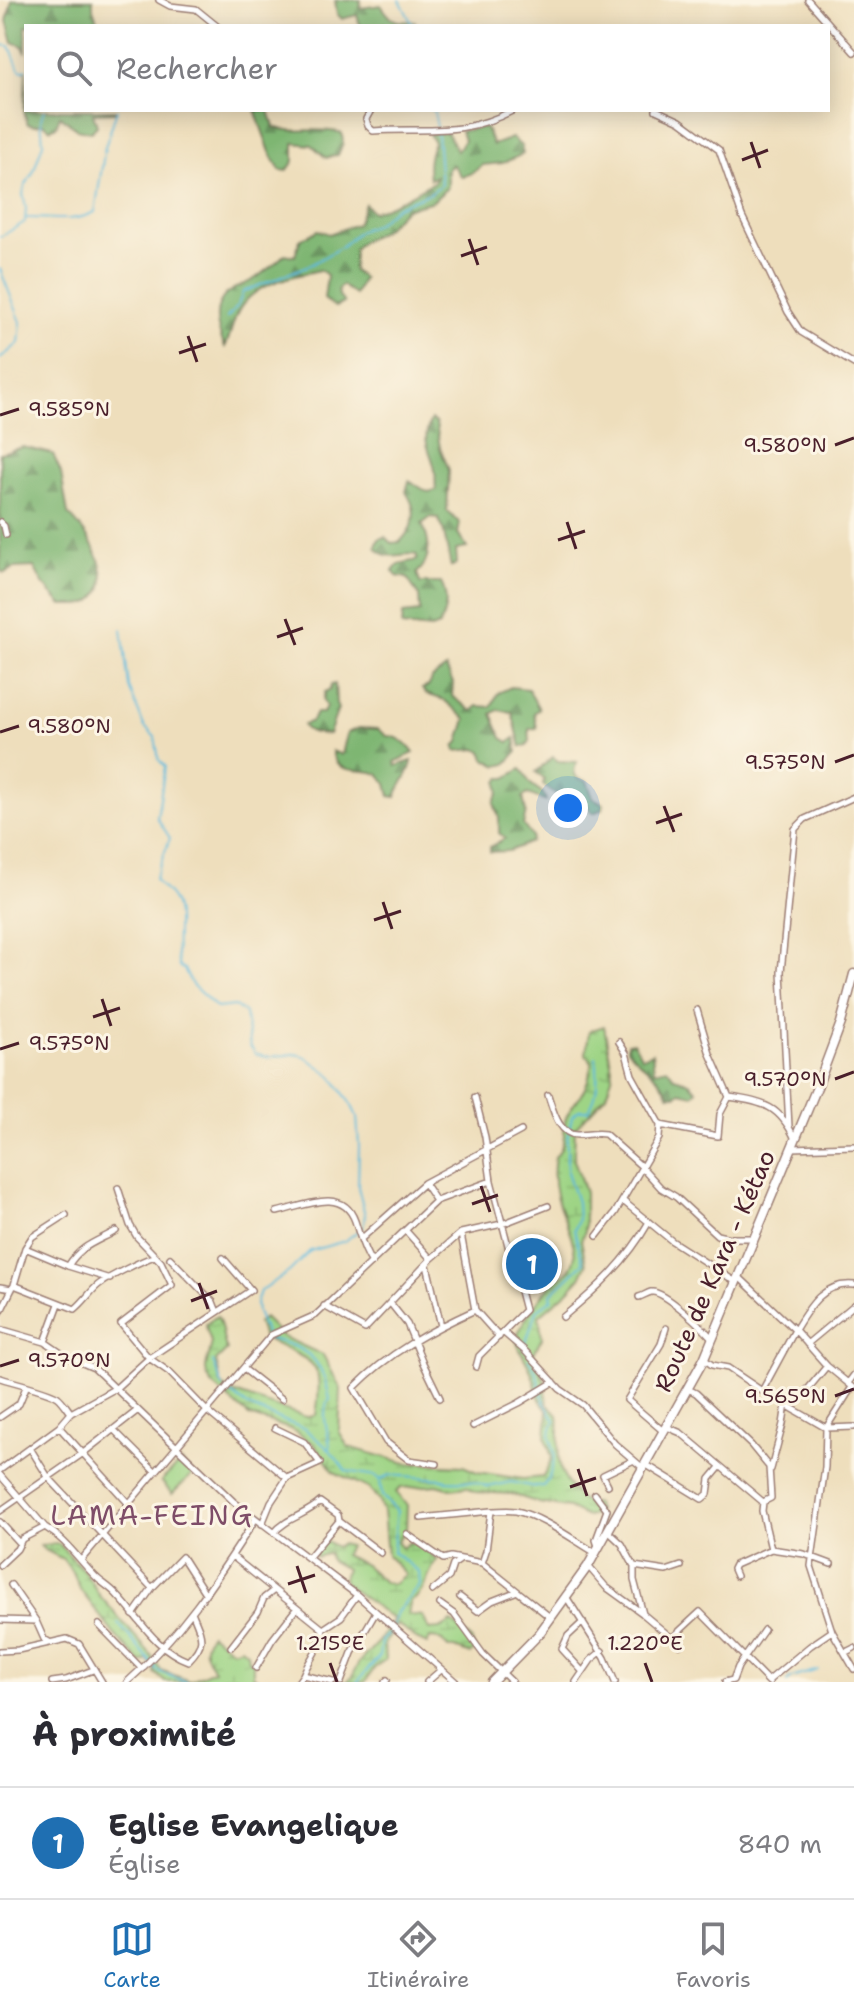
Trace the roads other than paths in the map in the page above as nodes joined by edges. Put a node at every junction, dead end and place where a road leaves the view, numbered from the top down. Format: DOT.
graph roads {
  1 [pos="159,0"];
  2 [pos="808,0"];
  3 [pos="215,24"];
  4 [pos="829,24"];
  5 [pos="830,25"];
  6 [pos="854,52"];
  7 [pos="370,112"];
  8 [pos="509,112"];
  9 [pos="660,112"];
  10 [pos="854,364"];
  11 [pos="0,522"];
  12 [pos="6,535"];
  13 [pos="854,797"];
  14 [pos="854,974"];
  15 [pos="697,1010"];
  16 [pos="619,1042"];
  17 [pos="548,1095"];
  18 [pos="475,1097"];
  19 [pos="729,1097"];
  20 [pos="660,1125"];
  21 [pos="789,1127"];
  22 [pos="521,1131"];
  23 [pos="794,1144"];
  24 [pos="854,1146"];
  25 [pos="487,1150"];
  26 [pos="641,1166"];
  27 [pos="491,1181"];
  28 [pos="424,1183"];
  29 [pos="118,1188"];
  30 [pos="436,1201"];
  31 [pos="623,1201"];
  32 [pos="548,1206"];
  33 [pos="277,1212"];
  34 [pos="66,1215"];
  35 [pos="649,1222"];
  36 [pos="502,1224"];
  37 [pos="116,1231"];
  38 [pos="406,1231"];
  39 [pos="461,1233"];
  40 [pos="597,1236"];
  41 [pos="755,1238"];
  42 [pos="361,1239"];
  43 [pos="25,1248"];
  44 [pos="155,1256"];
  45 [pos="170,1258"];
  46 [pos="223,1258"];
  47 [pos="429,1262"];
  48 [pos="372,1263"];
  49 [pos="68,1266"];
  50 [pos="110,1279"];
  51 [pos="738,1280"];
  52 [pos="854,1285"];
  53 [pos="0,1287"];
  54 [pos="13,1287"];
  55 [pos="639,1297"];
  56 [pos="59,1304"];
  57 [pos="391,1304"];
  58 [pos="854,1305"];
  59 [pos="324,1306"];
  60 [pos="475,1310"];
  61 [pos="217,1312"];
  62 [pos="0,1313"];
  63 [pos="563,1317"];
  64 [pos="441,1326"];
  65 [pos="666,1328"];
  66 [pos="0,1329"];
  67 [pos="795,1330"];
  68 [pos="501,1335"];
  69 [pos="415,1339"];
  70 [pos="712,1339"];
  71 [pos="45,1342"];
  72 [pos="807,1344"];
  73 [pos="149,1358"];
  74 [pos="704,1359"];
  75 [pos="827,1366"];
  76 [pos="476,1367"];
  77 [pos="244,1369"];
  78 [pos="854,1375"];
  79 [pos="0,1378"];
  80 [pos="554,1382"];
  81 [pos="851,1386"];
  82 [pos="26,1387"];
  83 [pos="116,1388"];
  84 [pos="687,1388"];
  85 [pos="762,1391"];
  86 [pos="440,1398"];
  87 [pos="282,1399"];
  88 [pos="786,1404"];
  89 [pos="138,1410"];
  90 [pos="207,1411"];
  91 [pos="71,1413"];
  92 [pos="0,1417"];
  93 [pos="473,1426"];
  94 [pos="59,1427"];
  95 [pos="854,1427"];
  96 [pos="275,1428"];
  97 [pos="826,1428"];
  98 [pos="114,1430"];
  99 [pos="665,1430"];
  100 [pos="176,1445"];
  101 [pos="30,1448"];
  102 [pos="82,1454"];
  103 [pos="632,1461"];
  104 [pos="437,1464"];
  105 [pos="644,1466"];
  106 [pos="720,1467"];
  107 [pos="771,1469"];
  108 [pos="155,1471"];
  109 [pos="0,1473"];
  110 [pos="48,1477"];
  111 [pos="287,1478"];
  112 [pos="608,1485"];
  113 [pos="595,1494"];
  114 [pos="18,1498"];
  115 [pos="763,1502"];
  116 [pos="128,1503"];
  117 [pos="0,1511"];
  118 [pos="491,1511"];
  119 [pos="421,1518"];
  120 [pos="255,1520"];
  121 [pos="339,1521"];
  122 [pos="0,1522"];
  123 [pos="262,1524"];
  124 [pos="45,1527"];
  125 [pos="607,1530"];
  126 [pos="274,1533"];
  127 [pos="101,1534"];
  128 [pos="407,1534"];
  129 [pos="20,1544"];
  130 [pos="596,1549"];
  131 [pos="771,1549"];
  132 [pos="381,1553"];
  133 [pos="810,1555"];
  134 [pos="232,1556"];
  135 [pos="308,1558"];
  136 [pos="82,1559"];
  137 [pos="461,1559"];
  138 [pos="482,1563"];
  139 [pos="831,1564"];
  140 [pos="0,1565"];
  141 [pos="588,1566"];
  142 [pos="634,1566"];
  143 [pos="681,1566"];
  144 [pos="736,1576"];
  145 [pos="11,1585"];
  146 [pos="152,1588"];
  147 [pos="273,1590"];
  148 [pos="432,1591"];
  149 [pos="516,1592"];
  150 [pos="205,1593"];
  151 [pos="357,1595"];
  152 [pos="460,1597"];
  153 [pos="567,1598"];
  154 [pos="440,1604"];
  155 [pos="296,1609"];
  156 [pos="192,1612"];
  157 [pos="376,1612"];
  158 [pos="643,1614"];
  159 [pos="133,1615"];
  160 [pos="552,1618"];
  161 [pos="0,1620"];
  162 [pos="36,1621"];
  163 [pos="583,1622"];
  164 [pos="99,1625"];
  165 [pos="323,1629"];
  166 [pos="764,1630"];
  167 [pos="832,1631"];
  168 [pos="672,1638"];
  169 [pos="49,1642"];
  170 [pos="680,1645"];
  171 [pos="231,1647"];
  172 [pos="854,1648"];
  173 [pos="164,1649"];
  174 [pos="0,1651"];
  175 [pos="602,1651"];
  176 [pos="846,1652"];
  177 [pos="745,1657"];
  178 [pos="256,1668"];
  179 [pos="142,1669"];
  180 [pos="854,1669"];
  181 [pos="93,1670"];
  182 [pos="441,1670"];
  183 [pos="502,1672"];
  184 [pos="583,1672"];
  185 [pos="303,1675"];
  186 [pos="52,1682"];
  187 [pos="102,1682"];
  188 [pos="127,1682"];
  189 [pos="298,1682"];
  190 [pos="333,1682"];
  191 [pos="341,1682"];
  192 [pos="427,1682"];
  193 [pos="456,1682"];
  194 [pos="492,1682"];
  195 [pos="512,1682"];
  196 [pos="576,1682"];
  197 [pos="615,1682"];
  198 [pos="725,1682"];
  199 [pos="768,1682"];
  1 -- 3 [label="street"];
  2 -- 4 [label="street"];
  5 -- 6 [label="street"];
  7 -- 8 [label="street"];
  9 -- 10 [label="street"];
  11 -- 12 [label="street"];
  13 -- 21 [label="street"];
  14 -- 23 [label="main road, Route de Kara - Kétao"];
  15 -- 19 [label="street"];
  16 -- 20 [label="street"];
  17 -- 26 [label="street"];
  18 -- 25 [label="street"];
  19 -- 20 [label="street"];
  19 -- 21 [label="street"];
  20 -- 26 [label="street"];
  21 -- 23 [label="street"];
  22 -- 25 [label="street"];
  23 -- 24 [label="street"];
  23 -- 41 [label="main road, Route de Kara - Kétao"];
  25 -- 27 [label="street"];
  25 -- 28 [label="street"];
  26 -- 31 [label="street"];
  26 -- 41 [label="street"];
  27 -- 30 [label="street"];
  27 -- 36 [label="street"];
  28 -- 30 [label="street"];
  28 -- 42 [label="street"];
  29 -- 44 [label="street"];
  30 -- 38 [label="street"];
  31 -- 35 [label="street"];
  31 -- 40 [label="street"];
  32 -- 36 [label="street"];
  33 -- 42 [label="street"];
  34 -- 43 [label="street"];
  35 -- 51 [label="street"];
  35 -- 63 [label="street"];
  36 -- 39 [label="street"];
  36 -- 68 [label="street"];
  37 -- 49 [label="street"];
  38 -- 47 [label="street"];
  38 -- 48 [label="street"];
  39 -- 47 [label="street"];
  39 -- 60 [label="street"];
  41 -- 51 [label="main road, Route de Kara - Kétao"];
  42 -- 48 [label="street"];
  43 -- 49 [label="street"];
  43 -- 54 [label="street"];
  44 -- 50 [label="street"];
  44 -- 73 [label="street"];
  45 -- 61 [label="street"];
  46 -- 61 [label="street"];
  47 -- 57 [label="street"];
  47 -- 64 [label="street"];
  48 -- 59 [label="street"];
  49 -- 50 [label="street"];
  50 -- 56 [label="street"];
  51 -- 67 [label="street"];
  51 -- 70 [label="main road, Route de Kara - Kétao"];
  52 -- 67 [label="street"];
  53 -- 54 [label="street"];
  54 -- 56 [label="street"];
  54 -- 62 [label="street"];
  55 -- 70 [label="street"];
  56 -- 71 [label="street"];
  57 -- 59 [label="street"];
  57 -- 69 [label="street"];
  58 -- 72 [label="street"];
  59 -- 77 [label="street"];
  60 -- 64 [label="street"];
  60 -- 68 [label="street"];
  61 -- 73 [label="street"];
  64 -- 69 [label="street"];
  65 -- 99 [label="street"];
  66 -- 71 [label="street"];
  67 -- 72 [label="street"];
  67 -- 85 [label="street"];
  68 -- 76 [label="street"];
  68 -- 80 [label="street"];
  69 -- 86 [label="street"];
  69 -- 104 [label="street"];
  70 -- 74 [label="main road, Route de Kara - Kétao"];
  71 -- 83 [label="street"];
  72 -- 75 [label="street"];
  73 -- 83 [label="street"];
  73 -- 90 [label="street"];
  74 -- 84 [label="main road, Route de Kara - Kétao"];
  74 -- 85 [label="street"];
  75 -- 81 [label="street"];
  75 -- 88 [label="street"];
  77 -- 87 [label="street"];
  77 -- 90 [label="street"];
  78 -- 81 [label="street"];
  79 -- 82 [label="street"];
  80 -- 93 [label="street"];
  80 -- 103 [label="street"];
  81 -- 97 [label="street"];
  82 -- 91 [label="street"];
  82 -- 92 [label="street"];
  83 -- 89 [label="street"];
  83 -- 91 [label="street"];
  84 -- 99 [label="main road, Route de Kara - Kétao"];
  84 -- 107 [label="street"];
  85 -- 88 [label="street"];
  88 -- 97 [label="street"];
  88 -- 107 [label="street"];
  89 -- 98 [label="street"];
  89 -- 100 [label="street"];
  90 -- 100 [label="street"];
  90 -- 111 [label="street"];
  91 -- 94 [label="street"];
  94 -- 101 [label="street"];
  94 -- 102 [label="street"];
  95 -- 97 [label="street"];
  96 -- 111 [label="street"];
  97 -- 133 [label="street"];
  98 -- 102 [label="street"];
  98 -- 108 [label="street"];
  99 -- 105 [label="main road, Route de Kara - Kétao"];
  99 -- 106 [label="street"];
  100 -- 108 [label="street"];
  100 -- 120 [label="street"];
  101 -- 109 [label="street"];
  101 -- 110 [label="street"];
  102 -- 110 [label="street"];
  102 -- 116 [label="street"];
  103 -- 105 [label="street"];
  103 -- 112 [label="street"];
  105 -- 106 [label="street"];
  105 -- 125 [label="main road, Route de Kara - Kétao"];
  106 -- 115 [label="street"];
  107 -- 115 [label="street"];
  108 -- 116 [label="street"];
  109 -- 114 [label="street"];
  110 -- 114 [label="street"];
  110 -- 127 [label="street"];
  111 -- 123 [label="street"];
  113 -- 130 [label="street"];
  114 -- 117 [label="street"];
  114 -- 124 [label="street"];
  115 -- 131 [label="street"];
  116 -- 127 [label="street"];
  118 -- 119 [label="street"];
  118 -- 130 [label="street"];
  118 -- 138 [label="street"];
  120 -- 123 [label="street"];
  120 -- 134 [label="street"];
  121 -- 126 [label="street"];
  121 -- 132 [label="street"];
  121 -- 135 [label="street"];
  122 -- 129 [label="street"];
  123 -- 126 [label="street"];
  124 -- 129 [label="street"];
  124 -- 136 [label="street"];
  125 -- 130 [label="main road, Route de Kara - Kétao"];
  125 -- 142 [label="street"];
  126 -- 135 [label="street"];
  127 -- 136 [label="street"];
  127 -- 146 [label="street"];
  128 -- 137 [label="street"];
  129 -- 140 [label="street"];
  130 -- 141 [label="main road, Route de Kara - Kétao"];
  131 -- 133 [label="street"];
  131 -- 144 [label="street"];
  133 -- 139 [label="street"];
  133 -- 167 [label="street"];
  134 -- 147 [label="street"];
  134 -- 150 [label="street"];
  135 -- 151 [label="street"];
  136 -- 159 [label="street"];
  137 -- 138 [label="street"];
  137 -- 148 [label="street"];
  138 -- 149 [label="street"];
  141 -- 153 [label="main road, Route de Kara - Kétao"];
  141 -- 158 [label="street"];
  142 -- 143 [label="street"];
  142 -- 158 [label="street"];
  145 -- 162 [label="street"];
  146 -- 150 [label="street"];
  146 -- 159 [label="street"];
  147 -- 155 [label="street"];
  147 -- 171 [label="street"];
  149 -- 152 [label="street"];
  149 -- 160 [label="street"];
  150 -- 156 [label="street"];
  151 -- 157 [label="street"];
  151 -- 165 [label="street"];
  153 -- 160 [label="main road, Route de Kara - Kétao"];
  153 -- 163 [label="street"];
  154 -- 183 [label="street"];
  155 -- 165 [label="street"];
  155 -- 178 [label="street"];
  156 -- 173 [label="street"];
  156 -- 173 [label="street"];
  157 -- 182 [label="street"];
  157 -- 191 [label="street"];
  158 -- 168 [label="street"];
  159 -- 173 [label="street"];
  160 -- 183 [label="main road, Route de Kara - Kétao"];
  161 -- 162 [label="street"];
  162 -- 169 [label="street"];
  163 -- 175 [label="street"];
  163 -- 184 [label="street"];
  164 -- 179 [label="street"];
  165 -- 185 [label="street"];
  166 -- 177 [label="street"];
  167 -- 176 [label="street"];
  167 -- 199 [label="street"];
  168 -- 170 [label="street"];
  168 -- 177 [label="street"];
  169 -- 174 [label="street"];
  169 -- 181 [label="street"];
  172 -- 176 [label="street"];
  173 -- 179 [label="street"];
  175 -- 184 [label="street"];
  175 -- 197 [label="street"];
  176 -- 180 [label="street"];
  177 -- 198 [label="street"];
  177 -- 199 [label="street"];
  179 -- 188 [label="street"];
  181 -- 186 [label="street"];
  181 -- 187 [label="street"];
  182 -- 192 [label="street"];
  182 -- 193 [label="street"];
  183 -- 194 [label="main road, Route de Kara - Kétao"];
  183 -- 195 [label="street"];
  184 -- 196 [label="street"];
  185 -- 189 [label="street"];
  185 -- 190 [label="street"];
}
